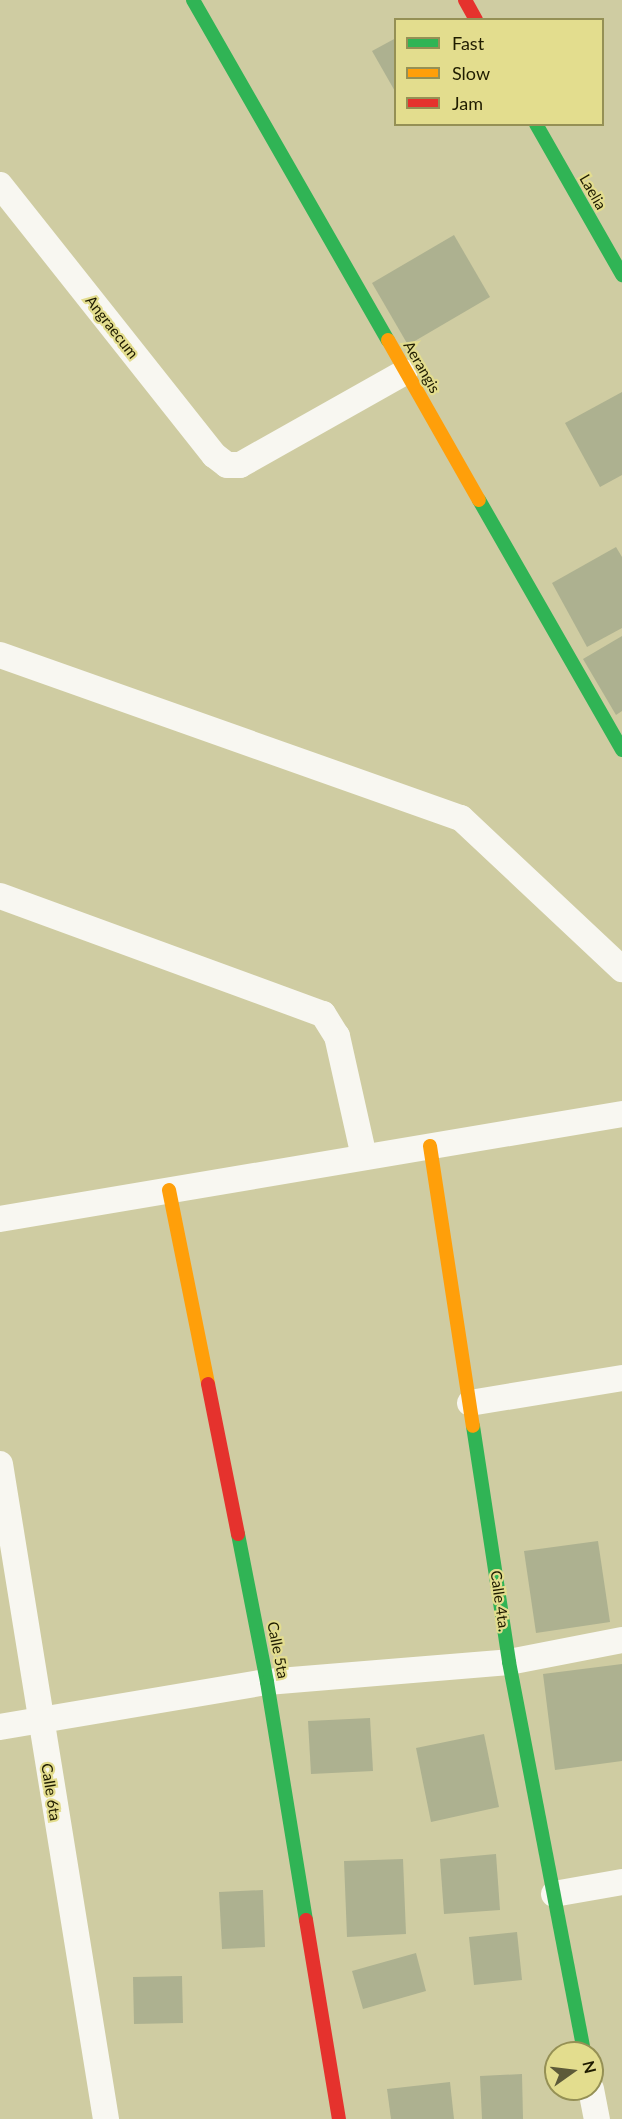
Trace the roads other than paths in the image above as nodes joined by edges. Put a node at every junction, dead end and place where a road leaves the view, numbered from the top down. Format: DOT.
graph roads {
  1 [pos="193,0"];
  2 [pos="465,0"];
  3 [pos="475,18"];
  4 [pos="537,126"];
  5 [pos="0,185"];
  6 [pos="622,275"];
  7 [pos="405,372"];
  8 [pos="0,655"];
  9 [pos="622,750"];
  10 [pos="0,896"];
  11 [pos="622,969"];
  12 [pos="622,1114"];
  13 [pos="430,1146"];
  14 [pos="364,1157"];
  15 [pos="169,1190"];
  16 [pos="0,1219"];
  17 [pos="622,1378"];
  18 [pos="470,1403"];
  19 [pos="0,1464"];
  20 [pos="622,1640"];
  21 [pos="509,1662"];
  22 [pos="267,1682"];
  23 [pos="39,1719"];
  24 [pos="0,1727"];
  25 [pos="622,1882"];
  26 [pos="554,1894"];
  27 [pos="582,2041"];
  28 [pos="593,2101"];
  29 [pos="106,2119"];
  30 [pos="339,2119"];
  31 [pos="597,2119"];
  1 -- 7 [label="street, Aerangis"];
  2 -- 3 [label="street"];
  4 -- 6 [label="street, Laelia"];
  5 -- 7 [label="street, Angraecum"];
  7 -- 9 [label="street, Aerangis"];
  8 -- 11 [label="street"];
  10 -- 14 [label="street"];
  12 -- 13 [label="street"];
  13 -- 14 [label="street"];
  13 -- 18 [label="street, Calle 4ta."];
  14 -- 15 [label="street"];
  15 -- 16 [label="street"];
  15 -- 22 [label="street, Calle 5ta"];
  17 -- 18 [label="street"];
  18 -- 21 [label="street, Calle 4ta."];
  19 -- 23 [label="street, Calle 6ta"];
  20 -- 21 [label="street"];
  21 -- 22 [label="street"];
  21 -- 26 [label="street, Calle 4ta."];
  22 -- 23 [label="street"];
  22 -- 30 [label="street, Calle 5ta"];
  23 -- 24 [label="street"];
  23 -- 29 [label="street, Calle 6ta"];
  25 -- 26 [label="street"];
  26 -- 27 [label="street, Calle 4ta."];
  28 -- 31 [label="street"];
}
